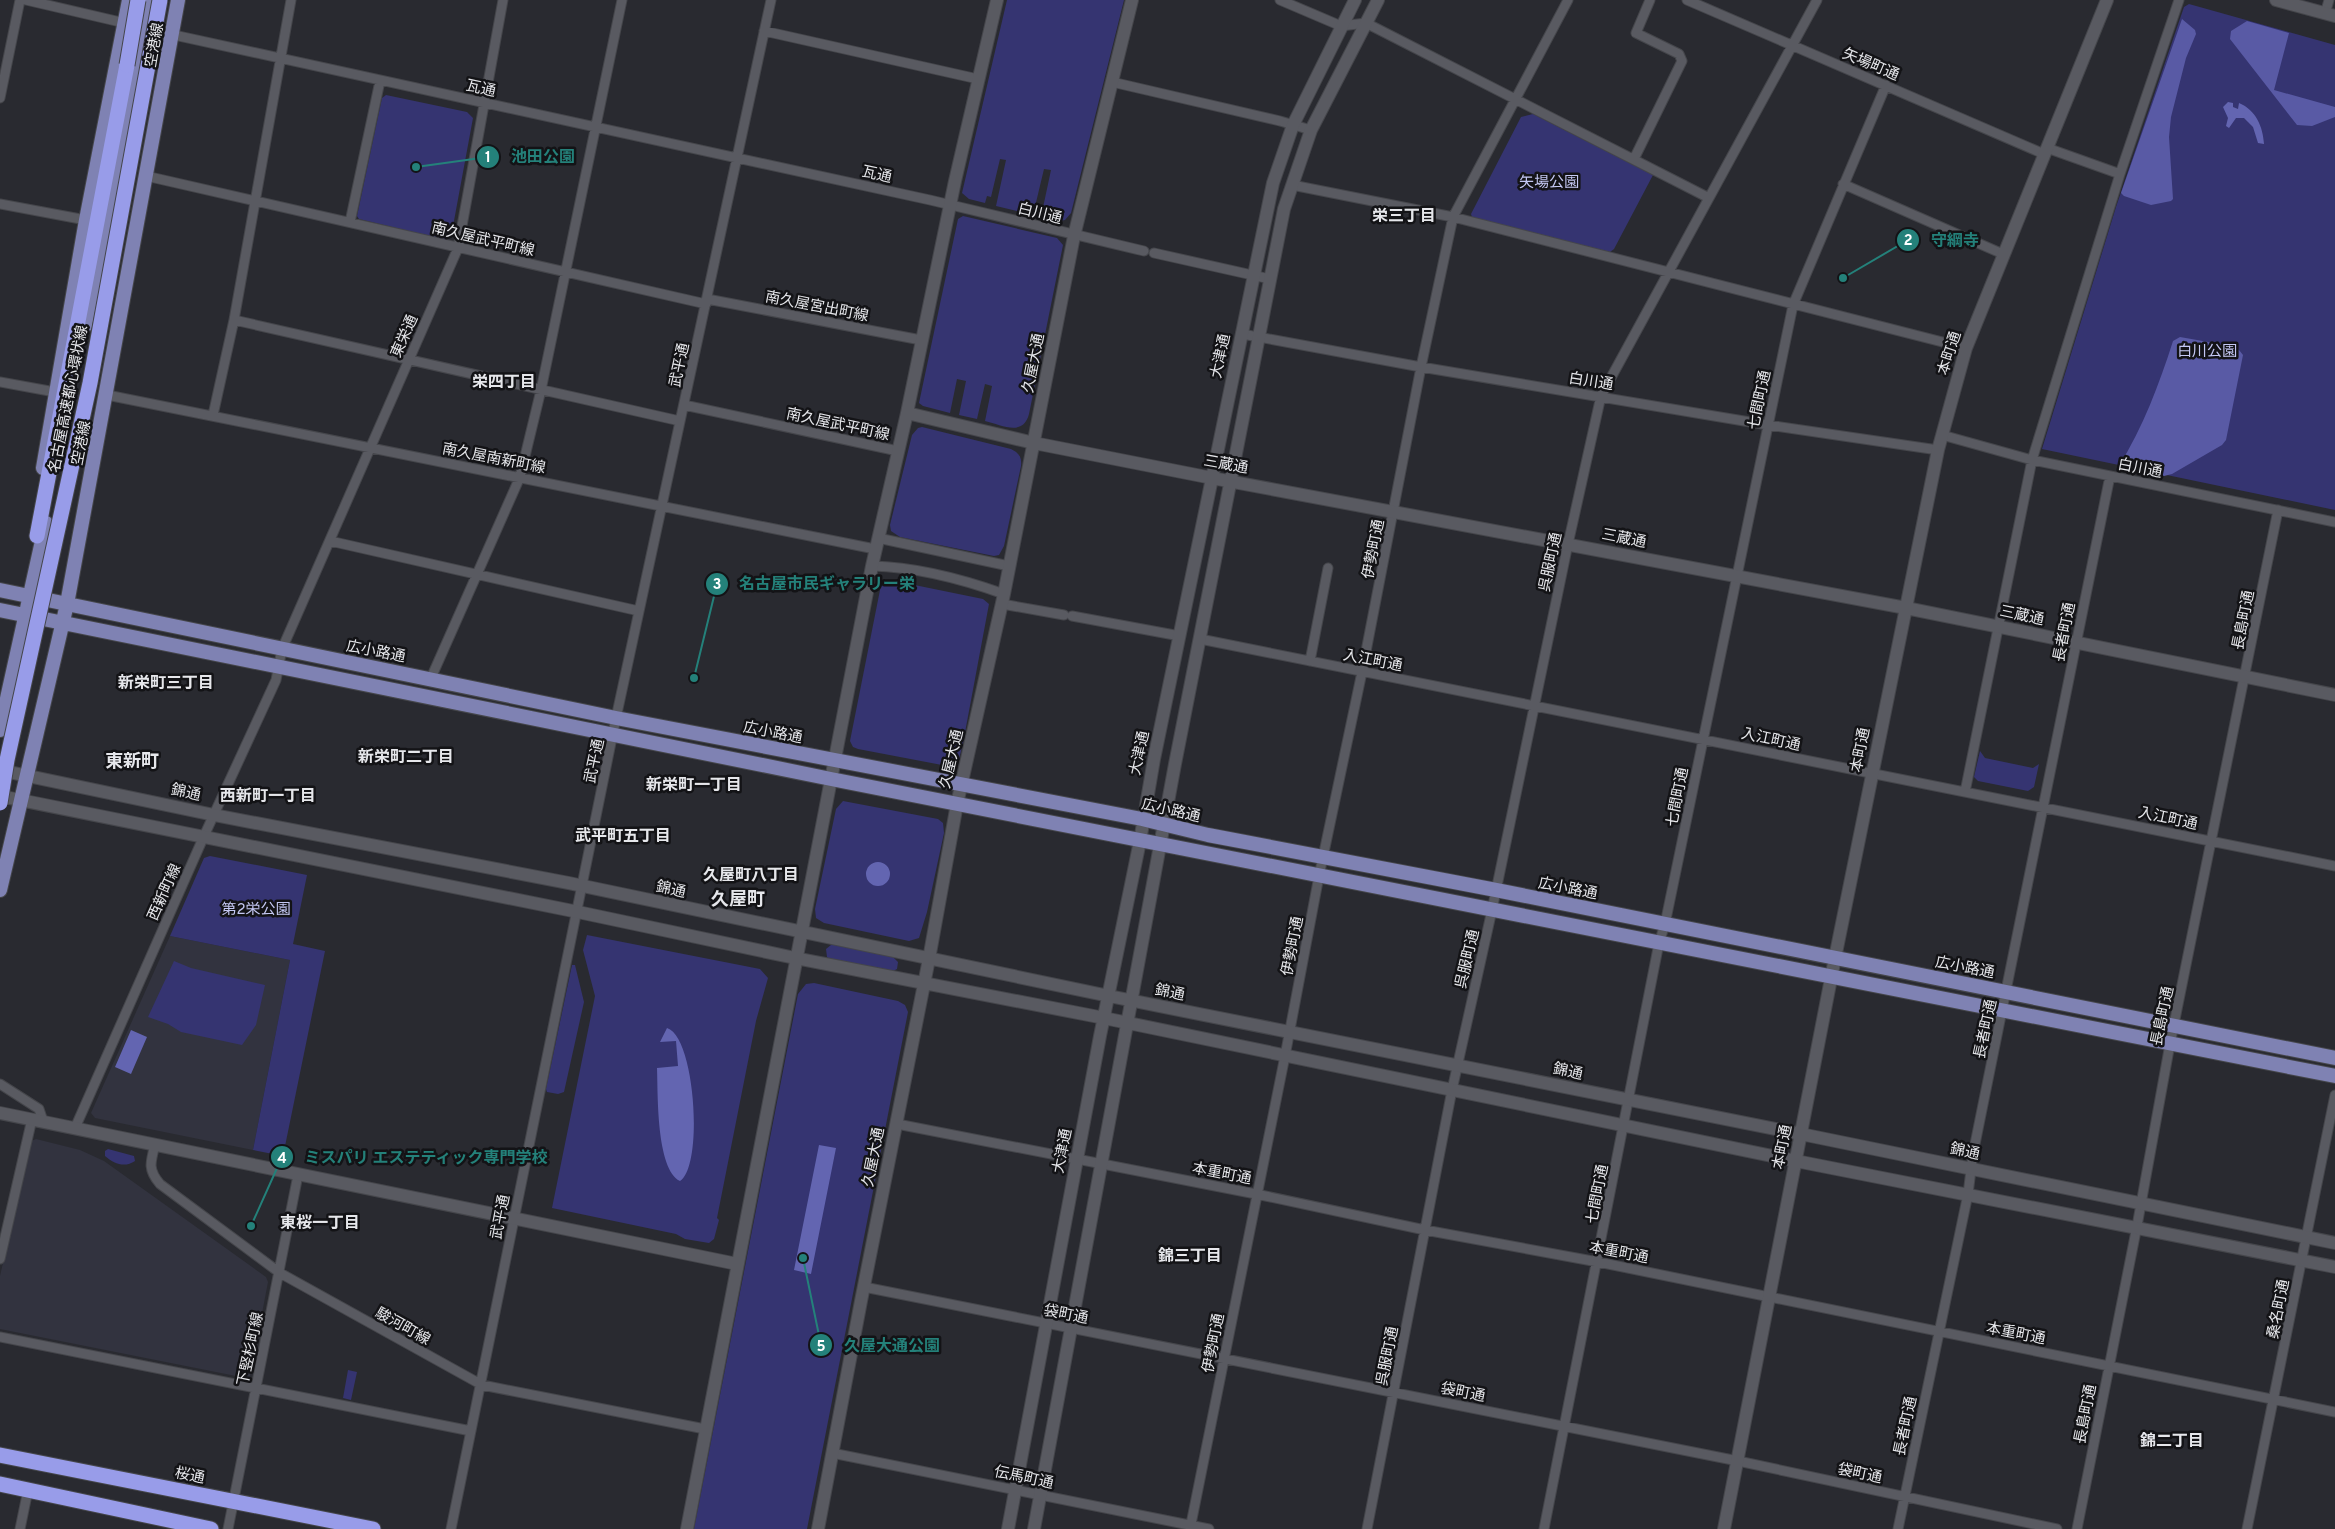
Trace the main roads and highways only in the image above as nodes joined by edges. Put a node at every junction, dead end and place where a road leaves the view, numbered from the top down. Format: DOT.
graph roads {
  1 [pos="129,0"];
  2 [pos="138,0"];
  3 [pos="148,0"];
  4 [pos="160,0"];
  5 [pos="178,0"];
  6 [pos="38,536"];
  7 [pos="39,556"];
  8 [pos="0,590"];
  9 [pos="31,596"];
  10 [pos="67,604"];
  11 [pos="0,610"];
  12 [pos="26,616"];
  13 [pos="63,622"];
  14 [pos="0,730"];
  15 [pos="4,765"];
  16 [pos="0,786"];
  17 [pos="0,803"];
  18 [pos="0,890"];
  19 [pos="2335,1058"];
  20 [pos="2335,1076"];
  21 [pos="0,1455"];
  22 [pos="0,1484"];
  23 [pos="211,1529"];
  24 [pos="373,1529"];
  1 -- 6 [label="main road"];
  2 -- 6 [label="highway, bridge"];
  3 -- 7 [label="main road, 空港線"];
  4 -- 15 [label="highway, 名古屋高速都心環状線, bridge"];
  5 -- 10 [label="main road, 空港線"];
  6 -- 7 [label="main road"];
  7 -- 9 [label="main road, 空港線"];
  8 -- 9 [label="main road, 広小路通"];
  9 -- 10 [label="main road, 広小路通"];
  9 -- 12 [label="main road, 空港線"];
  10 -- 13 [label="main road, 空港線"];
  10 -- 19 [label="main road, 広小路通"];
  11 -- 12 [label="main road"];
  12 -- 13 [label="main road"];
  12 -- 14 [label="main road, 空港線"];
  13 -- 18 [label="main road, 空港線"];
  13 -- 20 [label="main road"];
  15 -- 16 [label="highway, bridge"];
  15 -- 17 [label="highway, 名古屋高速都心環状線, bridge"];
  21 -- 24 [label="highway, 桜通"];
  22 -- 23 [label="highway"];
}
